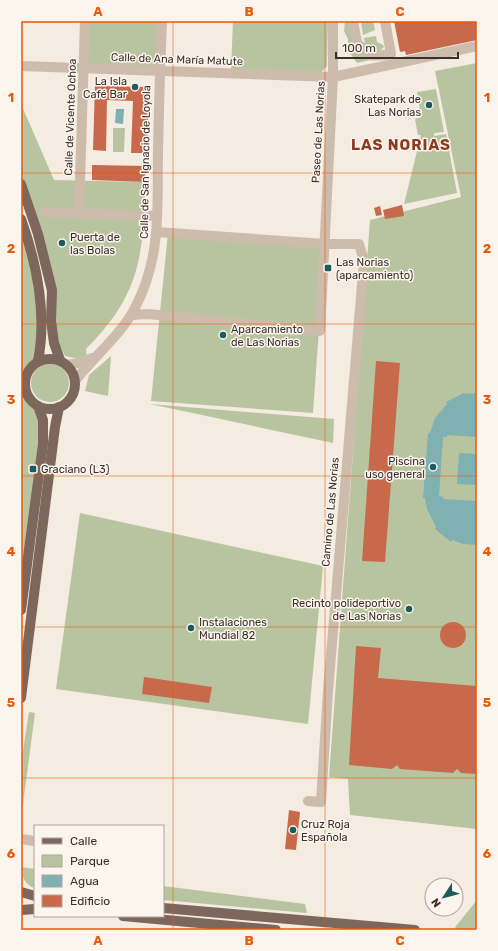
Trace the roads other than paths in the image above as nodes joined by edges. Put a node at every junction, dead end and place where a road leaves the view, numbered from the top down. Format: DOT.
graph roads {
  1 [pos="85,21"];
  2 [pos="162,21"];
  3 [pos="333,21"];
  4 [pos="353,21"];
  5 [pos="385,21"];
  6 [pos="477,46"];
  7 [pos="393,59"];
  8 [pos="21,66"];
  9 [pos="83,68"];
  10 [pos="159,70"];
  11 [pos="332,77"];
  12 [pos="21,184"];
  13 [pos="44,212"];
  14 [pos="79,214"];
  15 [pos="157,216"];
  16 [pos="21,219"];
  17 [pos="157,232"];
  18 [pos="325,244"];
  19 [pos="140,298"];
  20 [pos="148,314"];
  21 [pos="131,315"];
  22 [pos="94,358"];
  23 [pos="38,361"];
  24 [pos="63,363"];
  25 [pos="24,374"];
  26 [pos="75,381"];
  27 [pos="24,390"];
  28 [pos="38,406"];
  29 [pos="59,407"];
  30 [pos="21,610"];
  31 [pos="21,698"];
  32 [pos="308,801"];
  33 [pos="21,839"];
  34 [pos="34,841"];
  35 [pos="21,892"];
  36 [pos="34,896"];
  37 [pos="164,908"];
  38 [pos="34,909"];
  39 [pos="21,910"];
  40 [pos="133,917"];
  41 [pos="276,930"];
  42 [pos="415,930"];
  1 -- 9 [label="street, Calle de Vicente Ochoa"];
  2 -- 10 [label="street, Calle de San Ignacio de Loyola"];
  3 -- 11 [label="street, Paseo de Las Norias"];
  4 -- 7 [label="street"];
  5 -- 7 [label="street"];
  6 -- 7 [label="street"];
  7 -- 11 [label="street, Calle de Ana María Matute"];
  8 -- 9 [label="street, Calle de Ana María Matute"];
  9 -- 10 [label="street, Calle de Ana María Matute"];
  9 -- 14 [label="street, Calle de Vicente Ochoa"];
  10 -- 11 [label="street, Calle de Ana María Matute"];
  10 -- 15 [label="street, Calle de San Ignacio de Loyola"];
  11 -- 18 [label="street, Paseo de Las Norias"];
  12 -- 24 [label="main road"];
  13 -- 14 [label="street"];
  14 -- 15 [label="street"];
  15 -- 17 [label="street, Calle de San Ignacio de Loyola"];
  16 -- 23 [label="main road"];
  17 -- 18 [label="street"];
  17 -- 19 [label="street, Calle de San Ignacio de Loyola"];
  18 -- 20 [label="street, Paseo de Las Norias"];
  18 -- 32 [label="street, Camino de Las Norias"];
  19 -- 20 [label="street"];
  19 -- 21 [label="street, Calle de San Ignacio de Loyola"];
  20 -- 21 [label="street"];
  21 -- 22 [label="street, Calle de San Ignacio de Loyola"];
  22 -- 24 [label="street, Calle de San Ignacio de Loyola"];
  22 -- 26 [label="street, Calle de San Ignacio de Loyola"];
  23 -- 24 [label="main road"];
  23 -- 25 [label="main road"];
  24 -- 26 [label="main road"];
  25 -- 27 [label="main road"];
  26 -- 29 [label="main road"];
  27 -- 28 [label="main road"];
  28 -- 29 [label="main road"];
  28 -- 30 [label="main road"];
  29 -- 31 [label="main road"];
  33 -- 34 [label="street"];
  35 -- 36 [label="main road"];
  37 -- 42 [label="main road"];
  38 -- 39 [label="main road"];
  40 -- 41 [label="main road"];
}
